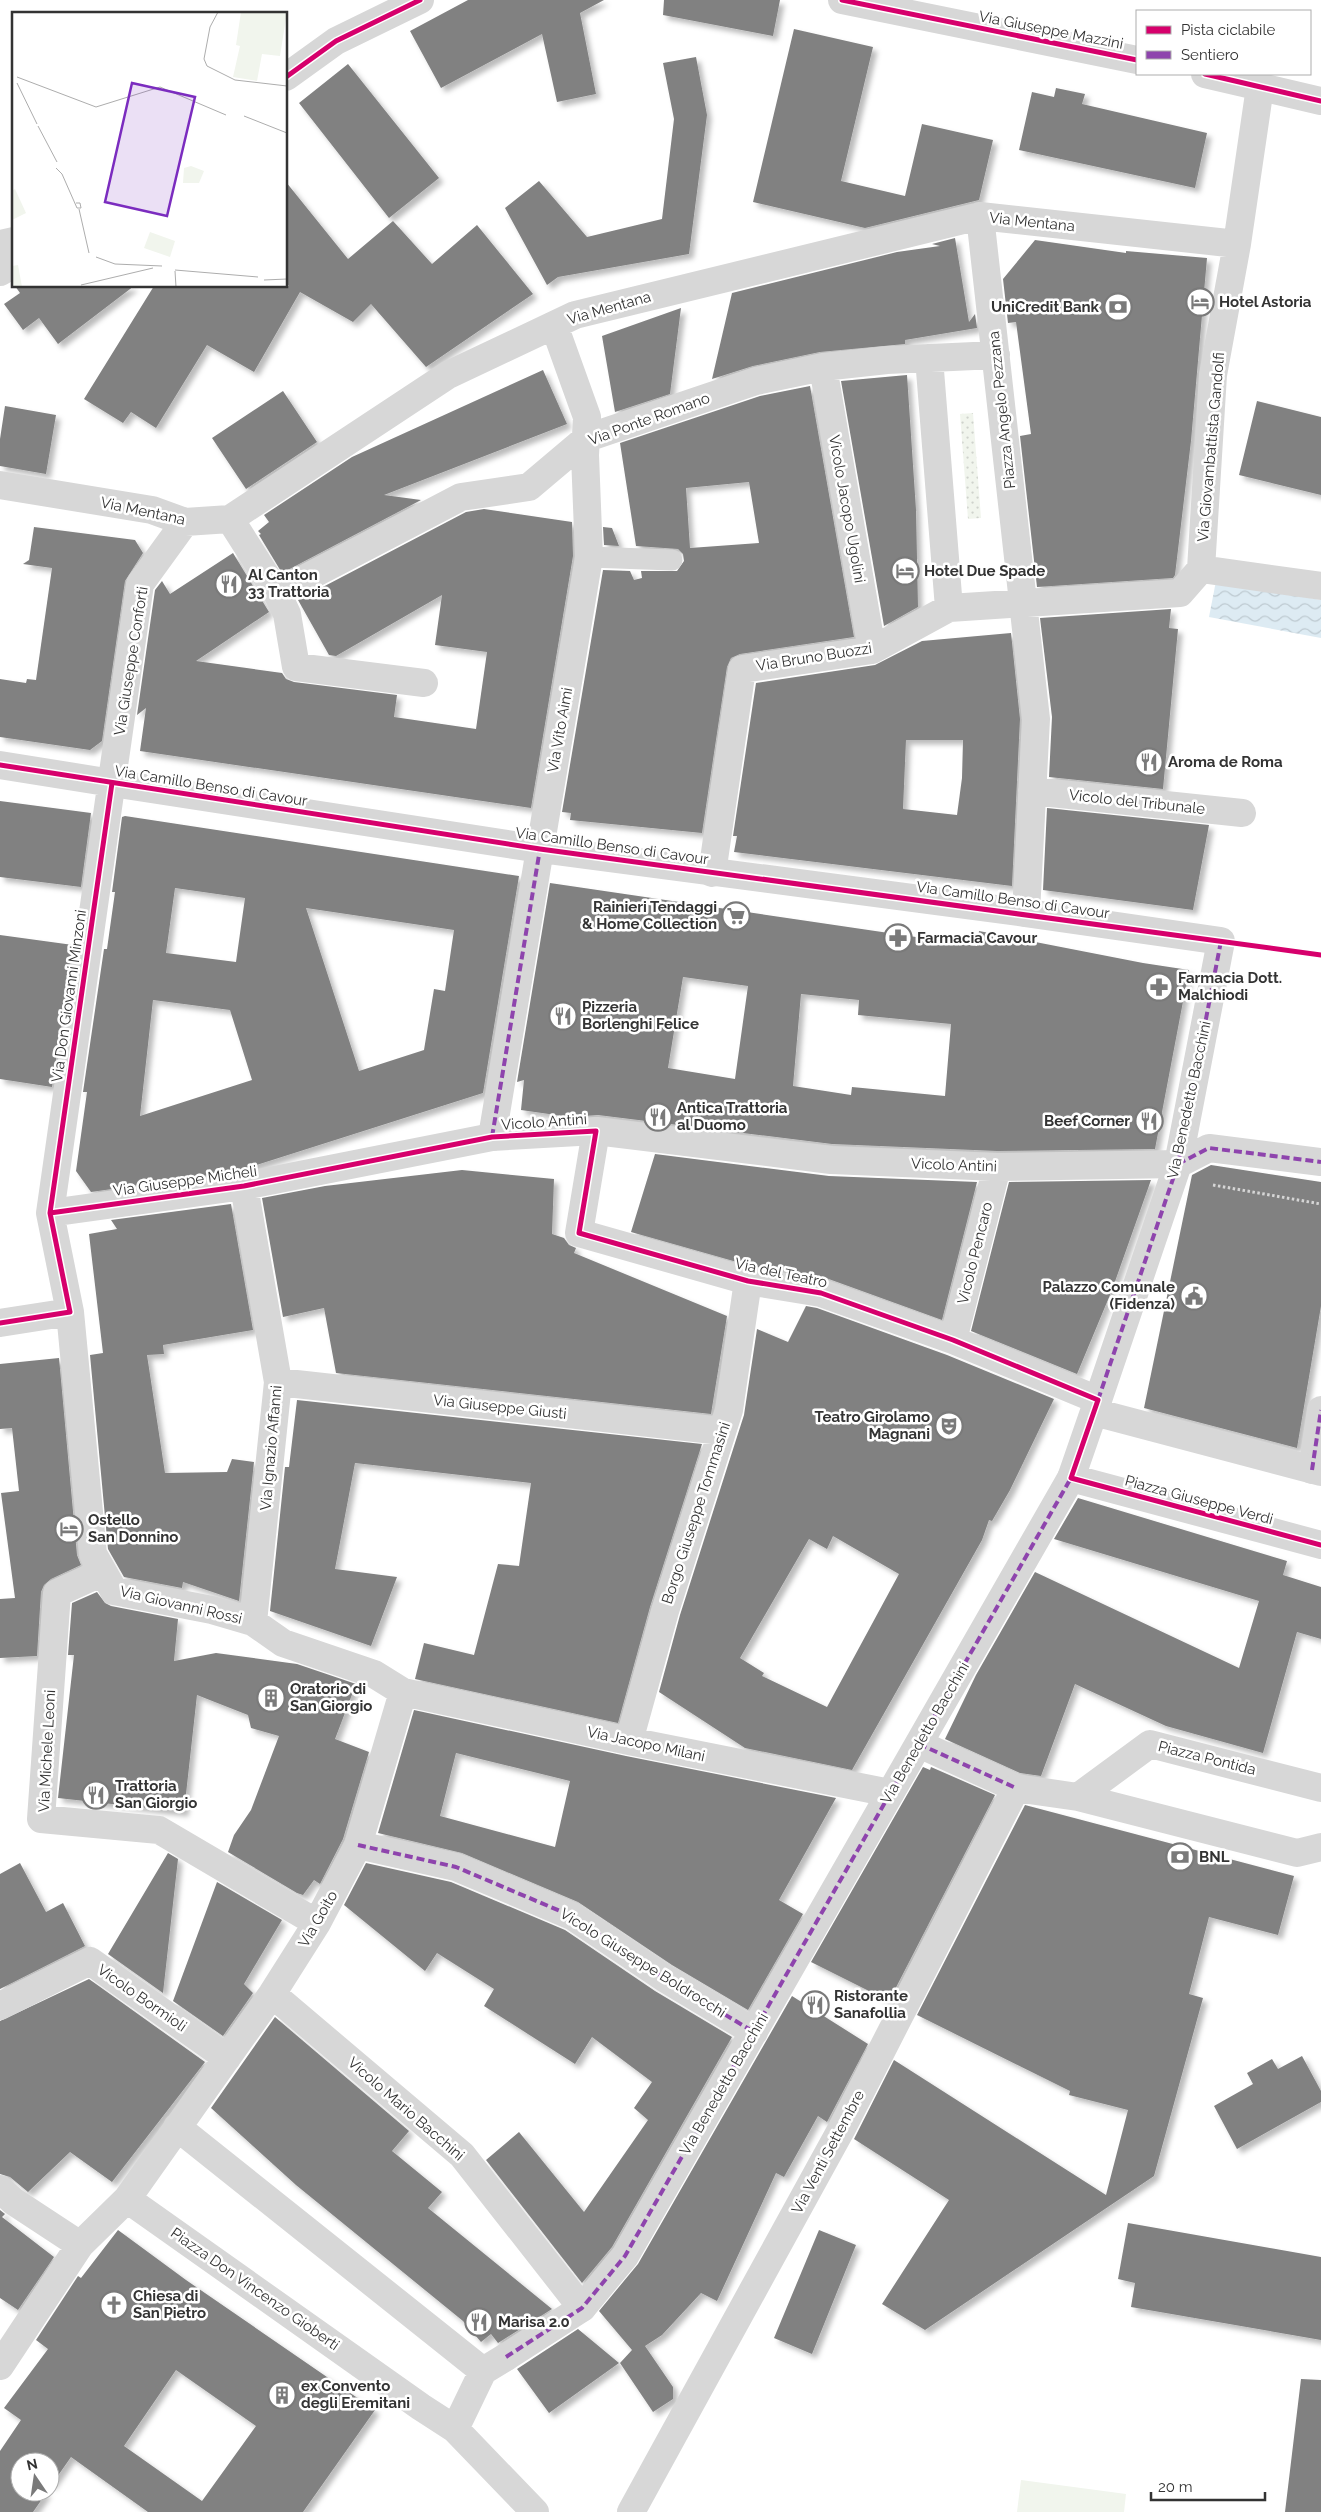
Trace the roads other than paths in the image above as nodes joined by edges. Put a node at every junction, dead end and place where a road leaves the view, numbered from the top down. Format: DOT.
graph roads {
  1 [pos="420,0"];
  2 [pos="842,0"];
  3 [pos="1136,60"];
  4 [pos="1209,75"];
  5 [pos="288,76"];
  6 [pos="1260,88"];
  7 [pos="1321,101"];
  8 [pos="980,216"];
  9 [pos="1237,244"];
  10 [pos="12,265"];
  11 [pos="0,272"];
  12 [pos="554,325"];
  13 [pos="996,355"];
  14 [pos="929,358"];
  15 [pos="823,367"];
  16 [pos="588,438"];
  17 [pos="0,485"];
  18 [pos="230,519"];
  19 [pos="185,522"];
  20 [pos="589,557"];
  21 [pos="672,560"];
  22 [pos="1202,569"];
  23 [pos="1321,586"];
  24 [pos="278,592"];
  25 [pos="1024,604"];
  26 [pos="949,608"];
  27 [pos="872,650"];
  28 [pos="424,683"];
  29 [pos="0,765"];
  30 [pos="112,783"];
  31 [pos="1032,791"];
  32 [pos="1242,813"];
  33 [pos="540,849"];
  34 [pos="712,873"];
  35 [pos="1026,913"];
  36 [pos="1221,942"];
  37 [pos="596,1131"];
  38 [pos="492,1137"];
  39 [pos="1321,1162"];
  40 [pos="997,1167"];
  41 [pos="1175,1172"];
  42 [pos="244,1186"];
  43 [pos="50,1213"];
  44 [pos="748,1281"];
  45 [pos="70,1312"];
  46 [pos="0,1323"];
  47 [pos="953,1340"];
  48 [pos="278,1382"];
  49 [pos="1096,1406"];
  50 [pos="1321,1410"];
  51 [pos="722,1431"];
  52 [pos="1316,1471"];
  53 [pos="1071,1478"];
  54 [pos="1321,1545"];
  55 [pos="103,1572"];
  56 [pos="57,1593"];
  57 [pos="253,1622"];
  58 [pos="403,1692"];
  59 [pos="629,1741"];
  60 [pos="919,1744"];
  61 [pos="1016,1788"];
  62 [pos="1321,1788"];
  63 [pos="890,1793"];
  64 [pos="1078,1797"];
  65 [pos="358,1845"];
  66 [pos="1321,1847"];
  67 [pos="317,1923"];
  68 [pos="272,1994"];
  69 [pos="0,2006"];
  70 [pos="754,2032"];
  71 [pos="227,2058"];
  72 [pos="177,2127"];
  73 [pos="0,2189"];
  74 [pos="127,2199"];
  75 [pos="80,2245"];
  76 [pos="582,2308"];
  77 [pos="8,2335"];
  78 [pos="0,2366"];
  79 [pos="483,2371"];
  80 [pos="455,2428"];
  81 [pos="535,2512"];
  82 [pos="631,2512"];
  1 -- 5 [label="street"];
  2 -- 3 [label="street, Via Giuseppe Mazzini"];
  4 -- 6 [label="street"];
  6 -- 7 [label="street"];
  6 -- 9 [label="street, Via Giovambattista Gandolfi"];
  8 -- 9 [label="street, Via Mentana"];
  8 -- 12 [label="street, Via Mentana"];
  8 -- 13 [label="street, Piazza Angelo Pezzana"];
  9 -- 22 [label="street, Via Giovambattista Gandolfi"];
  10 -- 11 [label="street"];
  12 -- 16 [label="street, Via Vito Aimi"];
  12 -- 18 [label="street, Via Mentana"];
  13 -- 14 [label="street, Via Ponte Romano"];
  13 -- 25 [label="street, Piazza Angelo Pezzana"];
  14 -- 15 [label="street, Via Ponte Romano"];
  14 -- 26 [label="street"];
  15 -- 16 [label="street, Via Ponte Romano"];
  15 -- 27 [label="street, Vicolo Jacopo Ugolini"];
  16 -- 20 [label="street, Via Vito Aimi"];
  16 -- 24 [label="street, Via Ponte Romano"];
  17 -- 19 [label="street, Via Mentana"];
  18 -- 19 [label="street, Via Mentana"];
  18 -- 24 [label="street"];
  19 -- 30 [label="street, Via Giuseppe Conforti"];
  20 -- 21 [label="lane"];
  20 -- 33 [label="street, Via Vito Aimi"];
  22 -- 23 [label="street"];
  22 -- 25 [label="street, Via Bruno Buozzi"];
  24 -- 28 [label="street"];
  25 -- 26 [label="street, Via Bruno Buozzi"];
  25 -- 31 [label="street, Piazza Angelo Pezzana"];
  26 -- 27 [label="street, Via Bruno Buozzi"];
  27 -- 34 [label="street, Via Bruno Buozzi"];
  29 -- 30 [label="street, Via Camillo Benso di Cavour"];
  30 -- 33 [label="street, Via Camillo Benso di Cavour"];
  30 -- 43 [label="street, Via Don Giovanni Minzoni"];
  31 -- 32 [label="street, Vicolo del Tribunale"];
  31 -- 35 [label="street, Piazza Angelo Pezzana"];
  33 -- 34 [label="street, Via Camillo Benso di Cavour"];
  33 -- 38 [label="street, Via Vito Aimi"];
  34 -- 35 [label="street, Via Camillo Benso di Cavour"];
  35 -- 36 [label="street, Via Camillo Benso di Cavour"];
  36 -- 41 [label="street, Via Benedetto Bacchini"];
  37 -- 38 [label="street, Vicolo Antini"];
  37 -- 40 [label="street, Vicolo Antini"];
  37 -- 44 [label="street, Via del Teatro"];
  38 -- 42 [label="street, Via Giuseppe Micheli"];
  39 -- 41 [label="street"];
  40 -- 41 [label="street, Vicolo Antini"];
  40 -- 47 [label="street, Vicolo Pencaro"];
  41 -- 49 [label="street, Via Benedetto Bacchini"];
  42 -- 43 [label="street, Via Giuseppe Micheli"];
  42 -- 48 [label="street, Via Ignazio Affanni"];
  43 -- 45 [label="street"];
  44 -- 47 [label="street, Via del Teatro"];
  44 -- 51 [label="street, Borgo Giuseppe Tommasini"];
  45 -- 46 [label="street"];
  45 -- 55 [label="street, Via Giovanni Rossi"];
  47 -- 49 [label="street, Via del Teatro"];
  48 -- 51 [label="street, Via Giuseppe Giusti"];
  48 -- 57 [label="street, Via Ignazio Affanni"];
  49 -- 52 [label="street"];
  49 -- 53 [label="street, Via Benedetto Bacchini"];
  50 -- 52 [label="street"];
  51 -- 59 [label="street, Borgo Giuseppe Tommasini"];
  53 -- 54 [label="street, Piazza Giuseppe Verdi"];
  53 -- 60 [label="street, Via Benedetto Bacchini"];
  55 -- 56 [label="street, Via Giovanni Rossi"];
  55 -- 57 [label="street, Via Giovanni Rossi"];
  56 -- 67 [label="street, Via Michele Leoni"];
  57 -- 58 [label="street, Via Giovanni Rossi"];
  58 -- 59 [label="street, Via Jacopo Milani"];
  58 -- 65 [label="street, Via Goito"];
  59 -- 63 [label="street, Via Jacopo Milani"];
  60 -- 61 [label="street"];
  60 -- 63 [label="street, Via Benedetto Bacchini"];
  61 -- 64 [label="street"];
  61 -- 82 [label="street, Via Venti Settembre"];
  62 -- 64 [label="street, Piazza Pontida"];
  63 -- 70 [label="street, Via Benedetto Bacchini"];
  64 -- 66 [label="street"];
  65 -- 67 [label="street, Via Goito"];
  65 -- 70 [label="street, Vicolo Giuseppe Boldrocchi"];
  67 -- 68 [label="street, Via Goito"];
  68 -- 71 [label="street, Via Goito"];
  68 -- 76 [label="street, Vicolo Mario Bacchini"];
  69 -- 71 [label="street, Vicolo Bormioli"];
  70 -- 76 [label="street, Via Benedetto Bacchini"];
  71 -- 72 [label="street"];
  72 -- 74 [label="street"];
  72 -- 79 [label="street"];
  73 -- 75 [label="street"];
  74 -- 75 [label="street"];
  74 -- 80 [label="street, Piazza Don Vincenzo Gioberti"];
  75 -- 77 [label="street"];
  76 -- 79 [label="street, Via Benedetto Bacchini"];
  77 -- 78 [label="street"];
  79 -- 80 [label="street"];
  80 -- 81 [label="street, Piazza Don Vincenzo Gioberti"];
}
